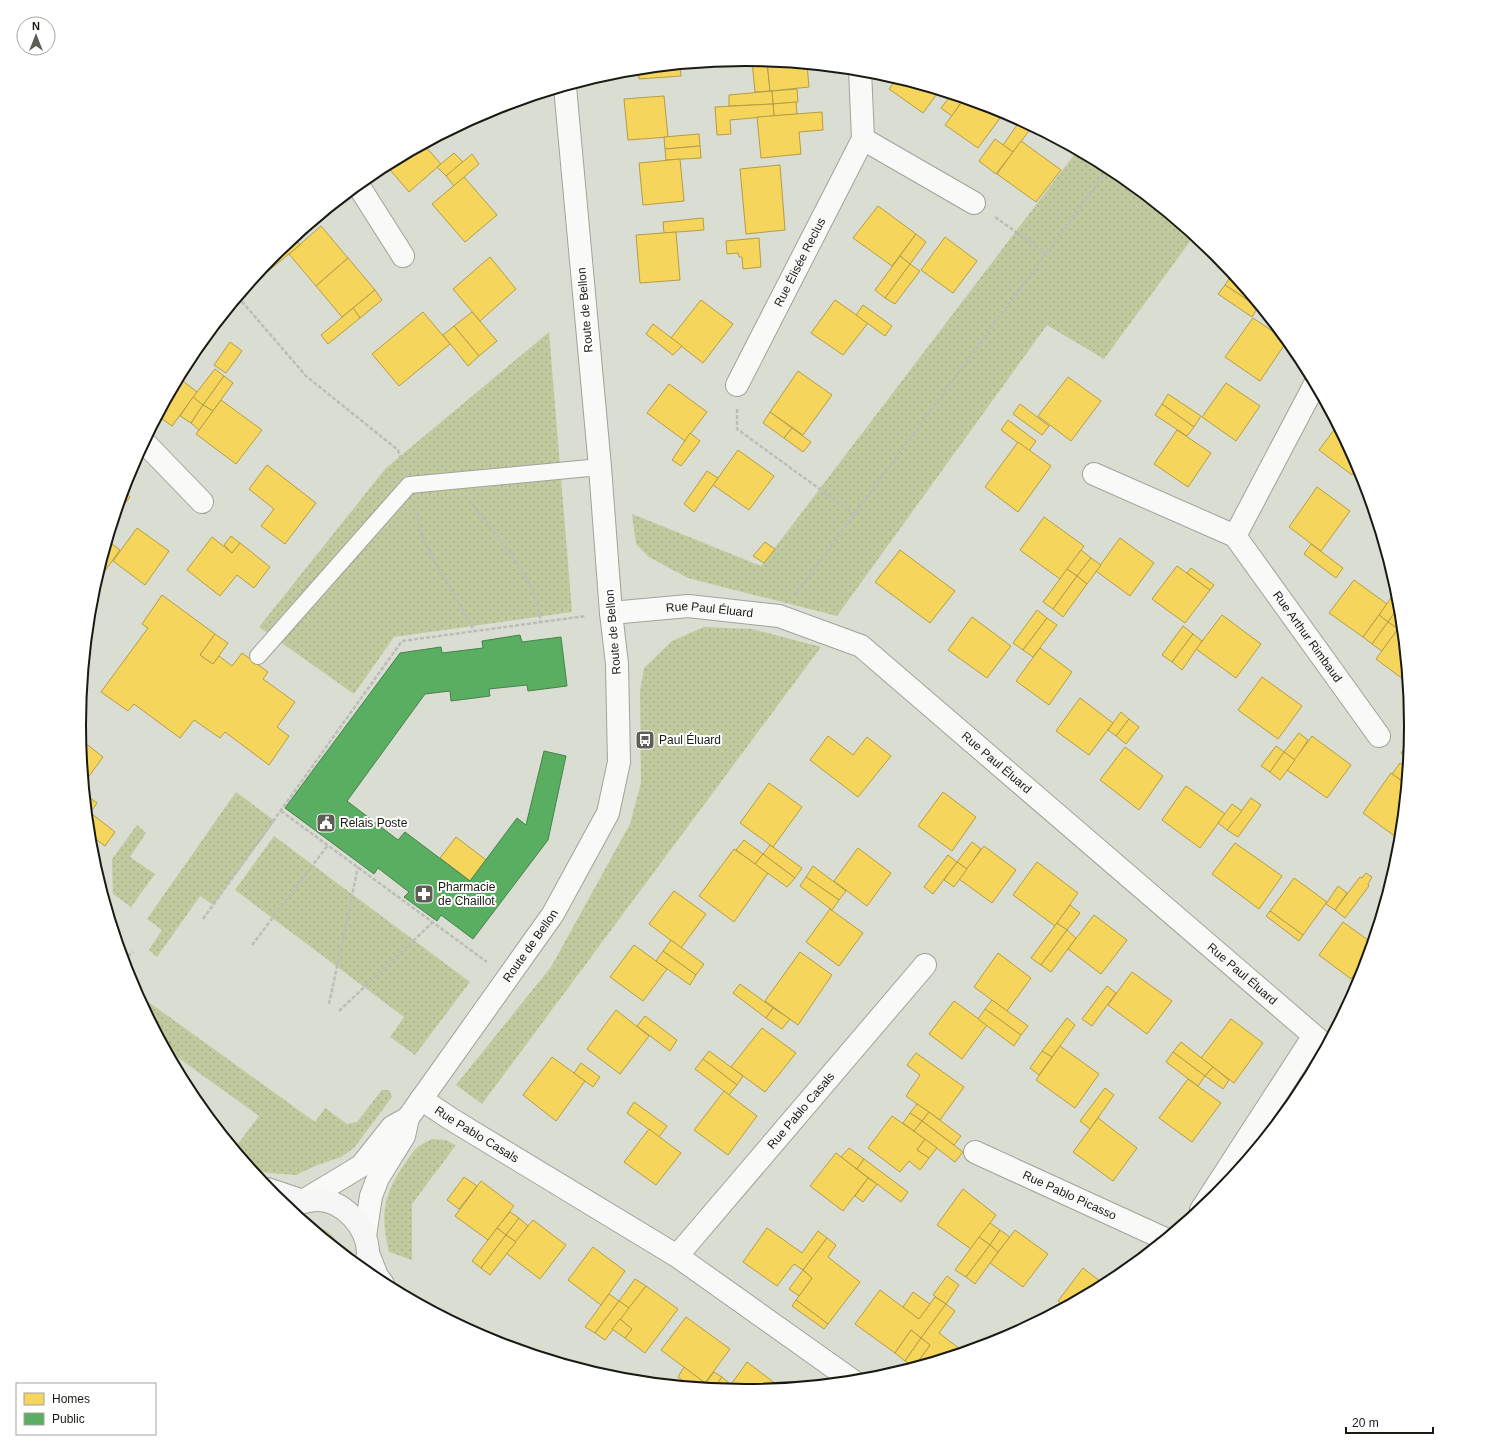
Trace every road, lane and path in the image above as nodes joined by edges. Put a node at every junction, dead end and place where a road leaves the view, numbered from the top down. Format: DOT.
graph roads {
  1 [pos="860,77"];
  2 [pos="565,91"];
  3 [pos="863,139"];
  4 [pos="1105,173"];
  5 [pos="361,190"];
  6 [pos="974,203"];
  7 [pos="1047,254"];
  8 [pos="403,256"];
  9 [pos="241,301"];
  10 [pos="737,385"];
  11 [pos="1312,390"];
  12 [pos="148,446"];
  13 [pos="600,467"];
  14 [pos="1094,474"];
  15 [pos="454,480"];
  16 [pos="409,485"];
  17 [pos="202,502"];
  18 [pos="854,514"];
  19 [pos="1235,536"];
  20 [pos="611,613"];
  21 [pos="779,616"];
  22 [pos="540,623"];
  23 [pos="475,632"];
  24 [pos="258,656"];
  25 [pos="1380,736"];
  26 [pos="281,811"];
  27 [pos="328,845"];
  28 [pos="358,867"];
  29 [pos="203,919"];
  30 [pos="433,922"];
  31 [pos="252,946"];
  32 [pos="133,952"];
  33 [pos="128,956"];
  34 [pos="925,965"];
  35 [pos="508,977"];
  36 [pos="329,1004"];
  37 [pos="339,1011"];
  38 [pos="1319,1041"];
  39 [pos="421,1099"];
  40 [pos="408,1118"];
  41 [pos="975,1152"];
  42 [pos="1221,1181"];
  43 [pos="295,1205"];
  44 [pos="1161,1237"];
  45 [pos="366,1253"];
  46 [pos="677,1256"];
  47 [pos="375,1271"];
  48 [pos="847,1376"];
  1 -- 3 [label="street, Rue Élisée Reclus"];
  2 -- 13 [label="street, Route de Bellon"];
  3 -- 6 [label="street"];
  3 -- 10 [label="street, Rue Élisée Reclus"];
  4 -- 7 [label="path"];
  5 -- 8 [label="street"];
  6 -- 7 [label="path"];
  7 -- 18 [label="path"];
  9 -- 16 [label="path"];
  10 -- 18 [label="path"];
  11 -- 19 [label="street"];
  12 -- 17 [label="street"];
  13 -- 15 [label="lane"];
  13 -- 20 [label="street, Route de Bellon"];
  14 -- 19 [label="street"];
  15 -- 16 [label="lane"];
  15 -- 22 [label="path"];
  16 -- 23 [label="path"];
  16 -- 24 [label="lane"];
  18 -- 21 [label="path"];
  19 -- 25 [label="street, Rue Arthur Rimbaud"];
  20 -- 21 [label="street, Rue Paul Éluard"];
  20 -- 22 [label="path"];
  20 -- 35 [label="street, Route de Bellon"];
  21 -- 38 [label="street, Rue Paul Éluard"];
  22 -- 23 [label="path"];
  23 -- 26 [label="path"];
  26 -- 27 [label="path"];
  26 -- 29 [label="path"];
  27 -- 28 [label="path"];
  27 -- 31 [label="path"];
  28 -- 30 [label="path"];
  28 -- 36 [label="path"];
  30 -- 35 [label="path"];
  30 -- 37 [label="path"];
  32 -- 33 [label="path"];
  34 -- 46 [label="street, Rue Pablo Casals"];
  35 -- 39 [label="street, Route de Bellon"];
  38 -- 42 [label="street"];
  39 -- 40 [label="street, Route de Bellon"];
  39 -- 46 [label="street, Rue Pablo Casals"];
  40 -- 43 [label="street, Route de Bellon"];
  40 -- 45 [label="street, Route de Bellon"];
  41 -- 44 [label="street, Rue Pablo Picasso"];
  43 -- 45 [label="main road"];
  45 -- 47 [label="main road"];
  46 -- 48 [label="street, Rue Pablo Casals"];
}
